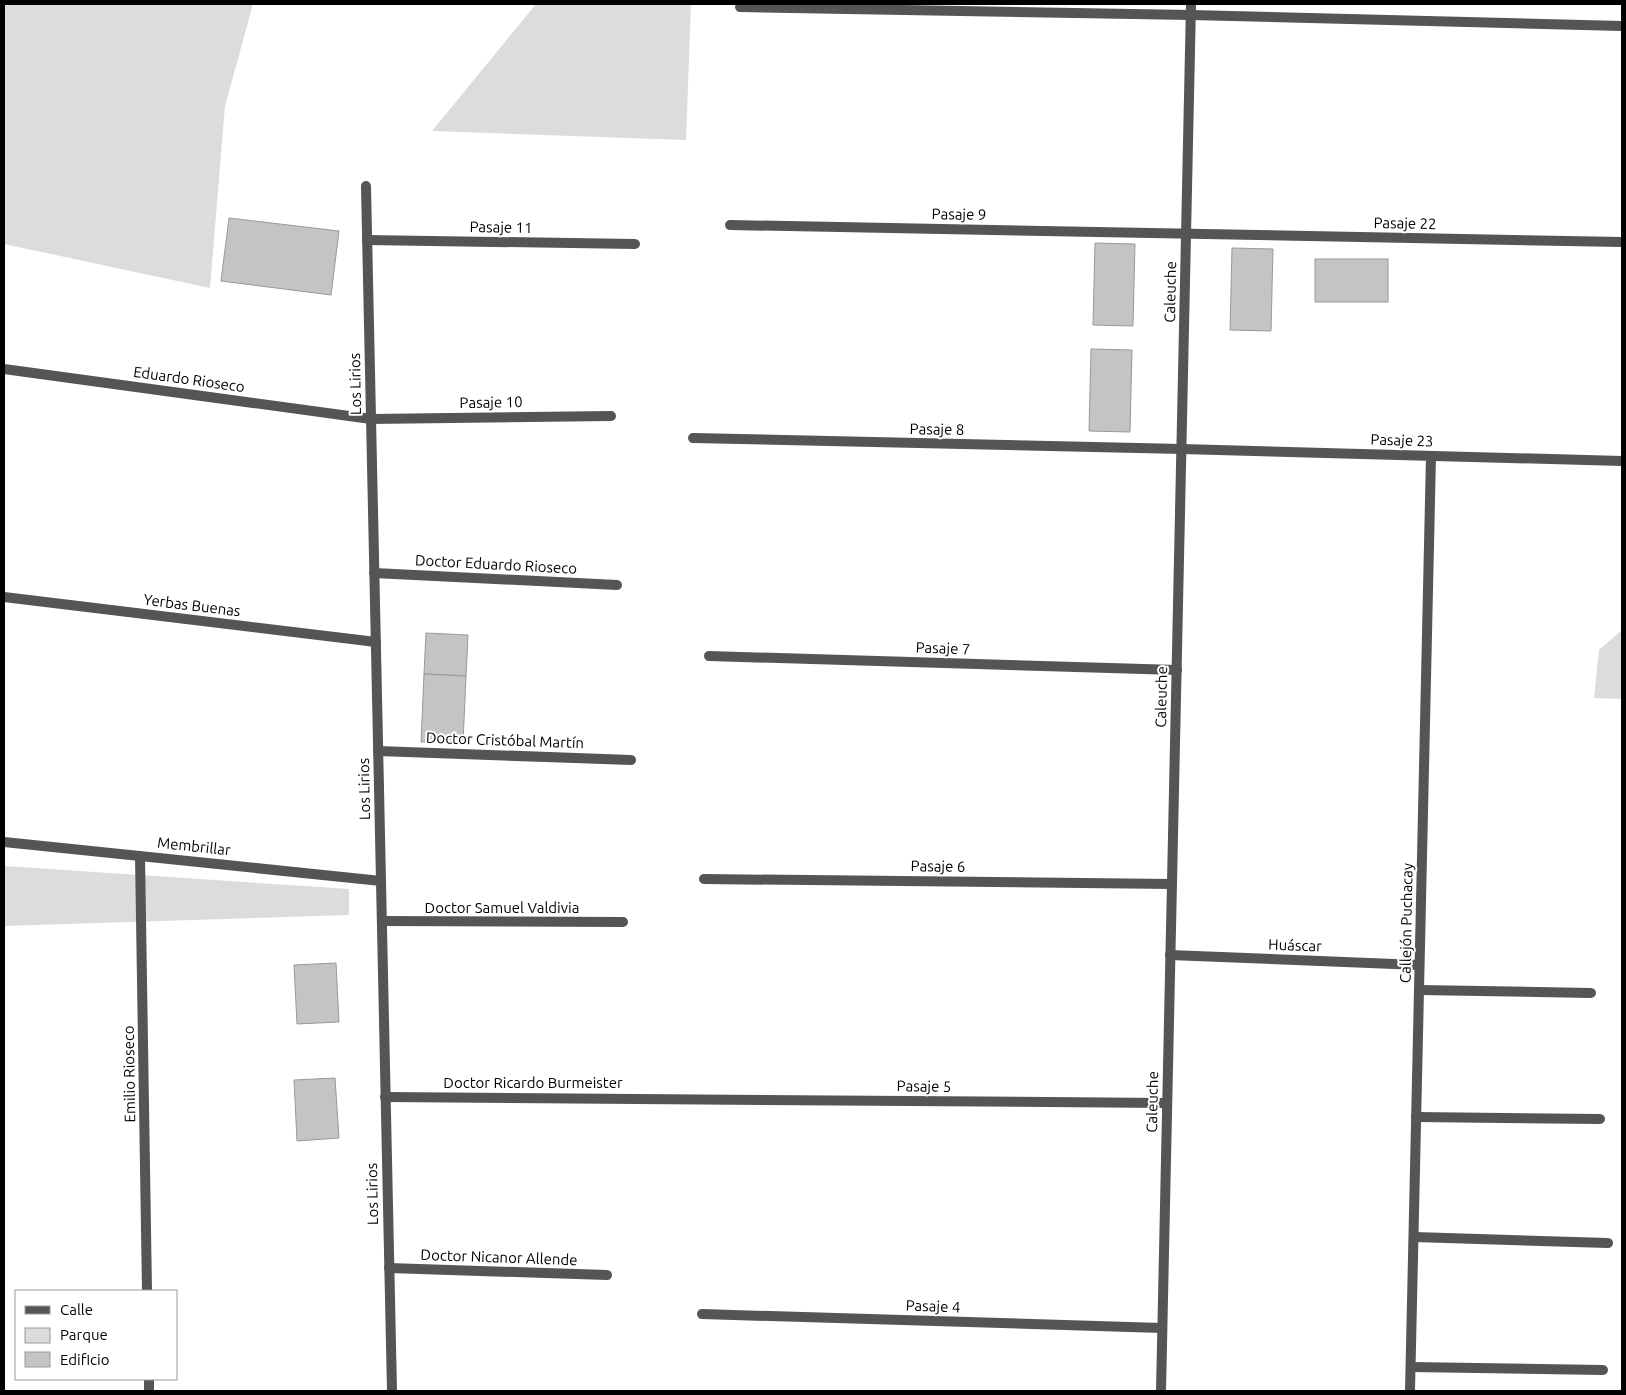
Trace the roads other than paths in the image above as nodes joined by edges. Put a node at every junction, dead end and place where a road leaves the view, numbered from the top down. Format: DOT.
graph roads {
  1 [pos="740,7"];
  2 [pos="1191,9"];
  3 [pos="1622,26"];
  4 [pos="366,186"];
  5 [pos="730,225"];
  6 [pos="1186,234"];
  7 [pos="367,240"];
  8 [pos="1622,242"];
  9 [pos="635,244"];
  10 [pos="4,369"];
  11 [pos="611,416"];
  12 [pos="371,419"];
  13 [pos="693,438"];
  14 [pos="1182,449"];
  15 [pos="1431,456"];
  16 [pos="1622,461"];
  17 [pos="374,573"];
  18 [pos="617,585"];
  19 [pos="4,598"];
  20 [pos="376,642"];
  21 [pos="708,656"];
  22 [pos="1177,670"];
  23 [pos="378,751"];
  24 [pos="631,760"];
  25 [pos="4,842"];
  26 [pos="140,856"];
  27 [pos="704,879"];
  28 [pos="381,881"];
  29 [pos="1172,884"];
  30 [pos="382,921"];
  31 [pos="623,922"];
  32 [pos="1170,955"];
  33 [pos="1420,965"];
  34 [pos="1419,990"];
  35 [pos="1591,993"];
  36 [pos="385,1097"];
  37 [pos="680,1098"];
  38 [pos="1167,1103"];
  39 [pos="1416,1117"];
  40 [pos="1600,1119"];
  41 [pos="1414,1237"];
  42 [pos="1608,1243"];
  43 [pos="389,1268"];
  44 [pos="607,1275"];
  45 [pos="147,1290"];
  46 [pos="702,1314"];
  47 [pos="1162,1328"];
  48 [pos="1411,1367"];
  49 [pos="1603,1370"];
  50 [pos="392,1391"];
  51 [pos="1161,1391"];
  52 [pos="1410,1391"];
  1 -- 2 [label="street"];
  2 -- 3 [label="street"];
  2 -- 6 [label="street, Caleuche"];
  4 -- 7 [label="street, Los Lirios"];
  5 -- 6 [label="street, Pasaje 9"];
  6 -- 8 [label="street, Pasaje 22"];
  6 -- 14 [label="street, Caleuche"];
  7 -- 9 [label="street, Pasaje 11"];
  7 -- 12 [label="street, Los Lirios"];
  10 -- 12 [label="street, Eduardo Rioseco"];
  11 -- 12 [label="street, Pasaje 10"];
  12 -- 17 [label="street, Los Lirios"];
  13 -- 14 [label="street, Pasaje 8"];
  14 -- 15 [label="street, Pasaje 23"];
  14 -- 22 [label="street, Caleuche"];
  15 -- 16 [label="street, Pasaje 23"];
  15 -- 33 [label="street, Callejón Puchacay"];
  17 -- 18 [label="street, Doctor Eduardo Rioseco"];
  17 -- 20 [label="street, Los Lirios"];
  19 -- 20 [label="street, Yerbas Buenas"];
  20 -- 23 [label="street, Los Lirios"];
  21 -- 22 [label="street, Pasaje 7"];
  22 -- 29 [label="street, Caleuche"];
  23 -- 24 [label="street, Doctor Cristóbal Martín"];
  23 -- 28 [label="street, Los Lirios"];
  25 -- 26 [label="street, Membrillar"];
  26 -- 28 [label="street, Membrillar"];
  26 -- 45 [label="street, Emilio Rioseco"];
  27 -- 29 [label="street, Pasaje 6"];
  28 -- 30 [label="street, Los Lirios"];
  29 -- 32 [label="street, Caleuche"];
  30 -- 31 [label="street, Doctor Samuel Valdivia"];
  30 -- 36 [label="street, Los Lirios"];
  32 -- 33 [label="street, Huáscar"];
  32 -- 38 [label="street, Caleuche"];
  33 -- 34 [label="street, Callejón Puchacay"];
  34 -- 35 [label="street"];
  34 -- 39 [label="street, Callejón Puchacay"];
  36 -- 37 [label="street, Doctor Ricardo Burmeister"];
  36 -- 43 [label="street, Los Lirios"];
  37 -- 38 [label="street, Pasaje 5"];
  38 -- 47 [label="street, Caleuche"];
  39 -- 40 [label="street"];
  39 -- 41 [label="street, Callejón Puchacay"];
  41 -- 42 [label="street"];
  41 -- 48 [label="street, Callejón Puchacay"];
  43 -- 44 [label="street, Doctor Nicanor Allende"];
  43 -- 50 [label="street, Los Lirios"];
  46 -- 47 [label="street, Pasaje 4"];
  47 -- 51 [label="street, Caleuche"];
  48 -- 49 [label="street"];
  48 -- 52 [label="street, Callejón Puchacay"];
}
